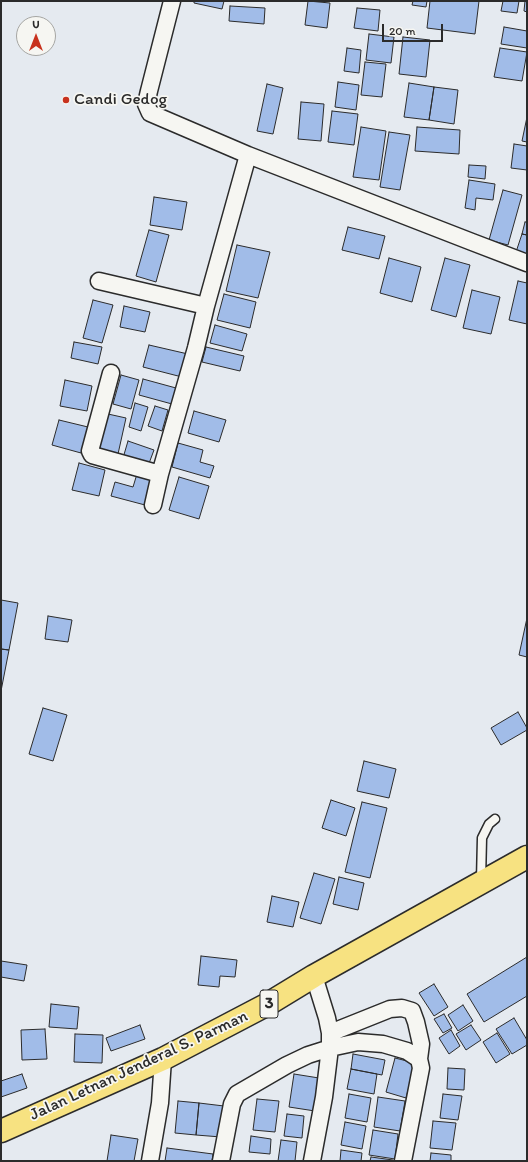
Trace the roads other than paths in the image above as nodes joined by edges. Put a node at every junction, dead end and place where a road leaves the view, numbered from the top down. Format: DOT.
graph roads {
  1 [pos="172,1"];
  2 [pos="248,155"];
  3 [pos="527,263"];
  4 [pos="99,281"];
  5 [pos="206,306"];
  6 [pos="111,373"];
  7 [pos="160,474"];
  8 [pos="153,505"];
  9 [pos="495,819"];
  10 [pos="527,857"];
  11 [pos="481,883"];
  12 [pos="316,981"];
  13 [pos="329,1033"];
  14 [pos="163,1059"];
  15 [pos="419,1059"];
  16 [pos="1,1131"];
  17 [pos="150,1161"];
  18 [pos="221,1161"];
  19 [pos="312,1161"];
  20 [pos="403,1161"];
  1 -- 2 [label="street"];
  2 -- 3 [label="street"];
  2 -- 5 [label="street"];
  4 -- 5 [label="street"];
  5 -- 7 [label="street"];
  6 -- 7 [label="street"];
  7 -- 8 [label="street"];
  9 -- 11 [label="lane"];
  10 -- 11 [label="highway, Jalan Letnan Jenderal S. Parman / 3"];
  11 -- 12 [label="highway, Jalan Letnan Jenderal S. Parman / 3"];
  12 -- 13 [label="street"];
  12 -- 14 [label="highway, Jalan Letnan Jenderal S. Parman / 3"];
  13 -- 15 [label="street"];
  13 -- 15 [label="street"];
  13 -- 18 [label="street"];
  13 -- 19 [label="street"];
  14 -- 16 [label="highway, Jalan Letnan Jenderal S. Parman / 3"];
  14 -- 17 [label="street"];
  15 -- 20 [label="street"];
}
